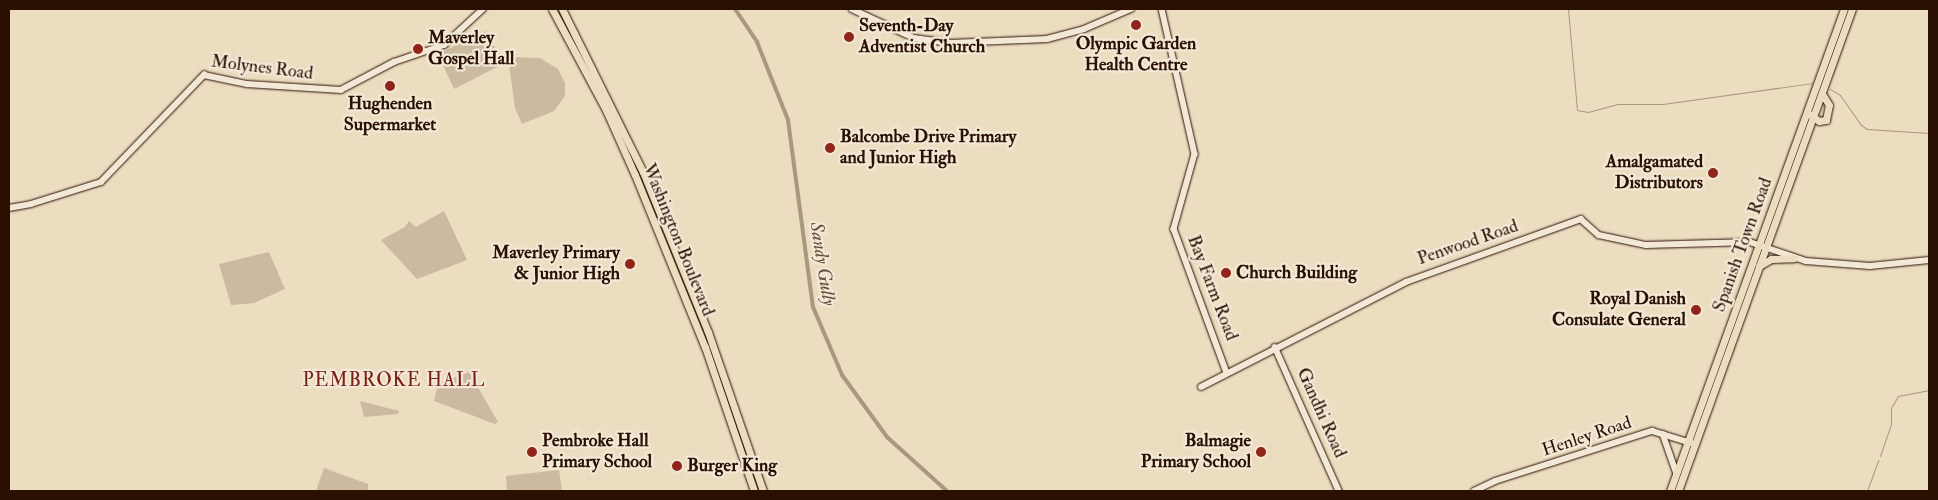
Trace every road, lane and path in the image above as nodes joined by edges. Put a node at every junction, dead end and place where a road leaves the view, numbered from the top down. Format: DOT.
graph roads {
  1 [pos="483,9"];
  2 [pos="552,9"];
  3 [pos="562,9"];
  4 [pos="852,9"];
  5 [pos="1131,9"];
  6 [pos="1162,9"];
  7 [pos="1844,9"];
  8 [pos="1848,9"];
  9 [pos="1852,9"];
  10 [pos="1841,17"];
  11 [pos="1822,94"];
  12 [pos="1806,111"];
  13 [pos="1814,118"];
  14 [pos="9,208"];
  15 [pos="1763,246"];
  16 [pos="1794,258"];
  17 [pos="1929,260"];
  18 [pos="1760,266"];
  19 [pos="1735,335"];
  20 [pos="1275,348"];
  21 [pos="1228,373"];
  22 [pos="1708,385"];
  23 [pos="1201,387"];
  24 [pos="1663,434"];
  25 [pos="1687,442"];
  26 [pos="1695,444"];
  27 [pos="1680,475"];
  28 [pos="754,491"];
  29 [pos="763,491"];
  30 [pos="1339,491"];
  31 [pos="1474,491"];
  32 [pos="1670,491"];
  33 [pos="1678,491"];
  1 -- 14 [label="street, Molynes Road"];
  2 -- 28 [label="highway, Washington Boulevard"];
  3 -- 29 [label="highway, Washington Boulevard"];
  4 -- 5 [label="street"];
  6 -- 21 [label="street, Bay Farm Road"];
  7 -- 10 [label="highway, Spanish Town Road"];
  8 -- 10 [label="highway"];
  9 -- 11 [label="highway, Spanish Town Road"];
  10 -- 12 [label="highway, Spanish Town Road"];
  11 -- 13 [label="highway, Spanish Town Road"];
  11 -- 13 [label="highway"];
  12 -- 13 [label="highway"];
  12 -- 15 [label="highway, Spanish Town Road"];
  13 -- 15 [label="highway, Spanish Town Road"];
  15 -- 16 [label="street"];
  15 -- 18 [label="highway, Spanish Town Road"];
  15 -- 20 [label="street, Penwood Road"];
  15 -- 22 [label="highway, Spanish Town Road"];
  16 -- 17 [label="street"];
  16 -- 18 [label="highway"];
  18 -- 19 [label="highway, Spanish Town Road"];
  19 -- 22 [label="highway"];
  19 -- 26 [label="highway, Spanish Town Road"];
  20 -- 21 [label="street, Penwood Road"];
  20 -- 30 [label="street, Gandhi Road"];
  21 -- 23 [label="street, Penwood Road"];
  22 -- 25 [label="highway, Spanish Town Road"];
  24 -- 25 [label="street"];
  24 -- 27 [label="street"];
  24 -- 31 [label="street, Henley Road"];
  25 -- 26 [label="street"];
  25 -- 27 [label="highway, Spanish Town Road"];
  26 -- 27 [label="highway, Spanish Town Road"];
  27 -- 32 [label="highway, Spanish Town Road"];
  27 -- 33 [label="highway, Spanish Town Road"];
}
